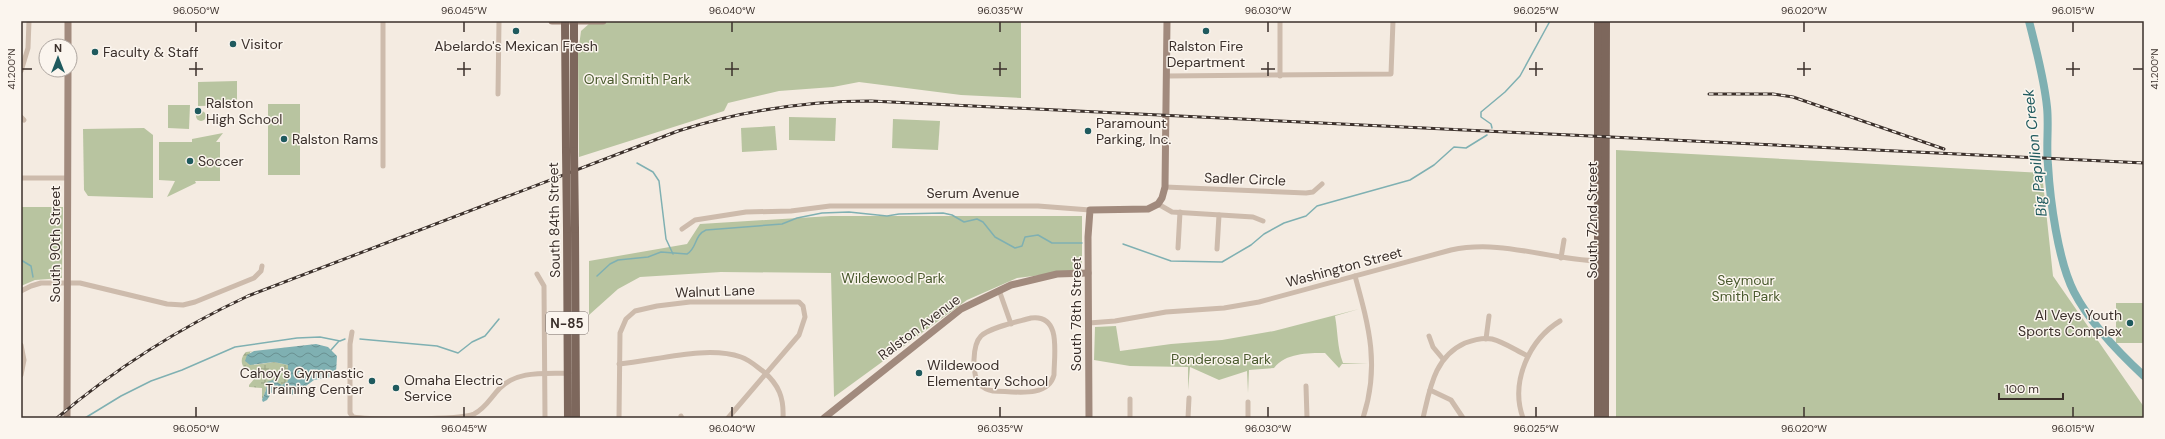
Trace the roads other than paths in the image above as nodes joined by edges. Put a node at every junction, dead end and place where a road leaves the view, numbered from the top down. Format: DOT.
graph roads {
  1 [pos="29,21"];
  2 [pos="68,21"];
  3 [pos="383,21"];
  4 [pos="499,21"];
  5 [pos="552,21"];
  6 [pos="565,21"];
  7 [pos="574,21"];
  8 [pos="603,21"];
  9 [pos="1167,21"];
  10 [pos="1280,21"];
  11 [pos="1393,21"];
  12 [pos="1598,21"];
  13 [pos="1606,21"];
  14 [pos="68,38"];
  15 [pos="21,72"];
  16 [pos="1167,76"];
  17 [pos="1280,76"];
  18 [pos="68,78"];
  19 [pos="498,94"];
  20 [pos="570,151"];
  21 [pos="383,166"];
  22 [pos="21,178"];
  23 [pos="68,178"];
  24 [pos="1322,184"];
  25 [pos="1165,187"];
  26 [pos="1158,204"];
  27 [pos="1090,210"];
  28 [pos="1180,212"];
  29 [pos="1219,215"];
  30 [pos="1264,221"];
  31 [pos="682,229"];
  32 [pos="1564,240"];
  33 [pos="1178,248"];
  34 [pos="1217,249"];
  35 [pos="1561,258"];
  36 [pos="1601,261"];
  37 [pos="262,266"];
  38 [pos="1088,273"];
  39 [pos="537,274"];
  40 [pos="1355,276"];
  41 [pos="68,283"];
  42 [pos="999,290"];
  43 [pos="21,291"];
  44 [pos="1489,316"];
  45 [pos="1560,321"];
  46 [pos="1089,323"];
  47 [pos="1011,324"];
  48 [pos="352,332"];
  49 [pos="1429,336"];
  50 [pos="1486,339"];
  51 [pos="21,345"];
  52 [pos="1528,356"];
  53 [pos="1443,360"];
  54 [pos="619,364"];
  55 [pos="572,373"];
  56 [pos="21,374"];
  57 [pos="545,374"];
  58 [pos="766,374"];
  59 [pos="1306,386"];
  60 [pos="1430,390"];
  61 [pos="1189,398"];
  62 [pos="1130,399"];
  63 [pos="1248,402"];
  64 [pos="67,418"];
  65 [pos="545,418"];
  66 [pos="568,418"];
  67 [pos="576,418"];
  68 [pos="620,418"];
  69 [pos="728,418"];
  70 [pos="782,418"];
  71 [pos="824,418"];
  72 [pos="1089,418"];
  73 [pos="1130,418"];
  74 [pos="1188,418"];
  75 [pos="1248,418"];
  76 [pos="1307,418"];
  77 [pos="1363,418"];
  78 [pos="1423,418"];
  79 [pos="1463,418"];
  80 [pos="1523,418"];
  81 [pos="1598,418"];
  82 [pos="1605,418"];
  1 -- 15 [label="street"];
  2 -- 14 [label="street"];
  3 -- 21 [label="street"];
  4 -- 19 [label="street"];
  5 -- 6 [label="street"];
  6 -- 7 [label="street"];
  6 -- 20 [label="main road, South 84th Street / N-85"];
  7 -- 8 [label="street"];
  7 -- 20 [label="main road, South 84th Street / N-85"];
  9 -- 16 [label="street"];
  10 -- 17 [label="street"];
  11 -- 17 [label="street"];
  12 -- 36 [label="main road, South 72nd Street"];
  13 -- 36 [label="main road, South 72nd Street"];
  16 -- 17 [label="street"];
  16 -- 25 [label="street"];
  18 -- 23 [label="street, South 90th Street"];
  20 -- 55 [label="main road, South 84th Street / N-85, bridge"];
  22 -- 23 [label="street"];
  23 -- 41 [label="street, South 90th Street"];
  24 -- 25 [label="street, Sadler Circle"];
  25 -- 26 [label="street"];
  26 -- 27 [label="street, Serum Avenue"];
  26 -- 28 [label="street"];
  27 -- 31 [label="street, Serum Avenue"];
  27 -- 38 [label="street, South 78th Street"];
  28 -- 29 [label="street"];
  28 -- 33 [label="street"];
  29 -- 30 [label="street"];
  29 -- 34 [label="street"];
  32 -- 35 [label="street"];
  35 -- 36 [label="street, Washington Street"];
  35 -- 40 [label="street, Washington Street"];
  36 -- 81 [label="main road, South 72nd Street"];
  36 -- 82 [label="main road, South 72nd Street"];
  37 -- 41 [label="street"];
  38 -- 42 [label="street, Ralston Avenue"];
  38 -- 46 [label="street, South 78th Street"];
  39 -- 57 [label="street"];
  40 -- 46 [label="street, Washington Street"];
  40 -- 77 [label="street"];
  41 -- 43 [label="street"];
  41 -- 64 [label="street, South 90th Street"];
  42 -- 47 [label="street"];
  42 -- 71 [label="street, Ralston Avenue"];
  44 -- 50 [label="street"];
  45 -- 52 [label="street"];
  46 -- 72 [label="street, South 78th Street"];
  47 -- 47 [label="street"];
  48 -- 57 [label="street"];
  49 -- 53 [label="street"];
  50 -- 52 [label="street"];
  50 -- 53 [label="street"];
  51 -- 56 [label="street"];
  52 -- 80 [label="street"];
  53 -- 60 [label="street"];
  54 -- 58 [label="street"];
  54 -- 58 [label="street, Walnut Lane"];
  54 -- 68 [label="street"];
  55 -- 57 [label="street"];
  55 -- 66 [label="main road, South 84th Street / N-85"];
  55 -- 67 [label="main road, South 84th Street / N-85"];
  57 -- 65 [label="street"];
  58 -- 69 [label="street"];
  58 -- 70 [label="street"];
  59 -- 76 [label="street"];
  60 -- 78 [label="street"];
  60 -- 79 [label="street"];
  61 -- 74 [label="street"];
  62 -- 73 [label="street"];
  63 -- 75 [label="street"];
}
